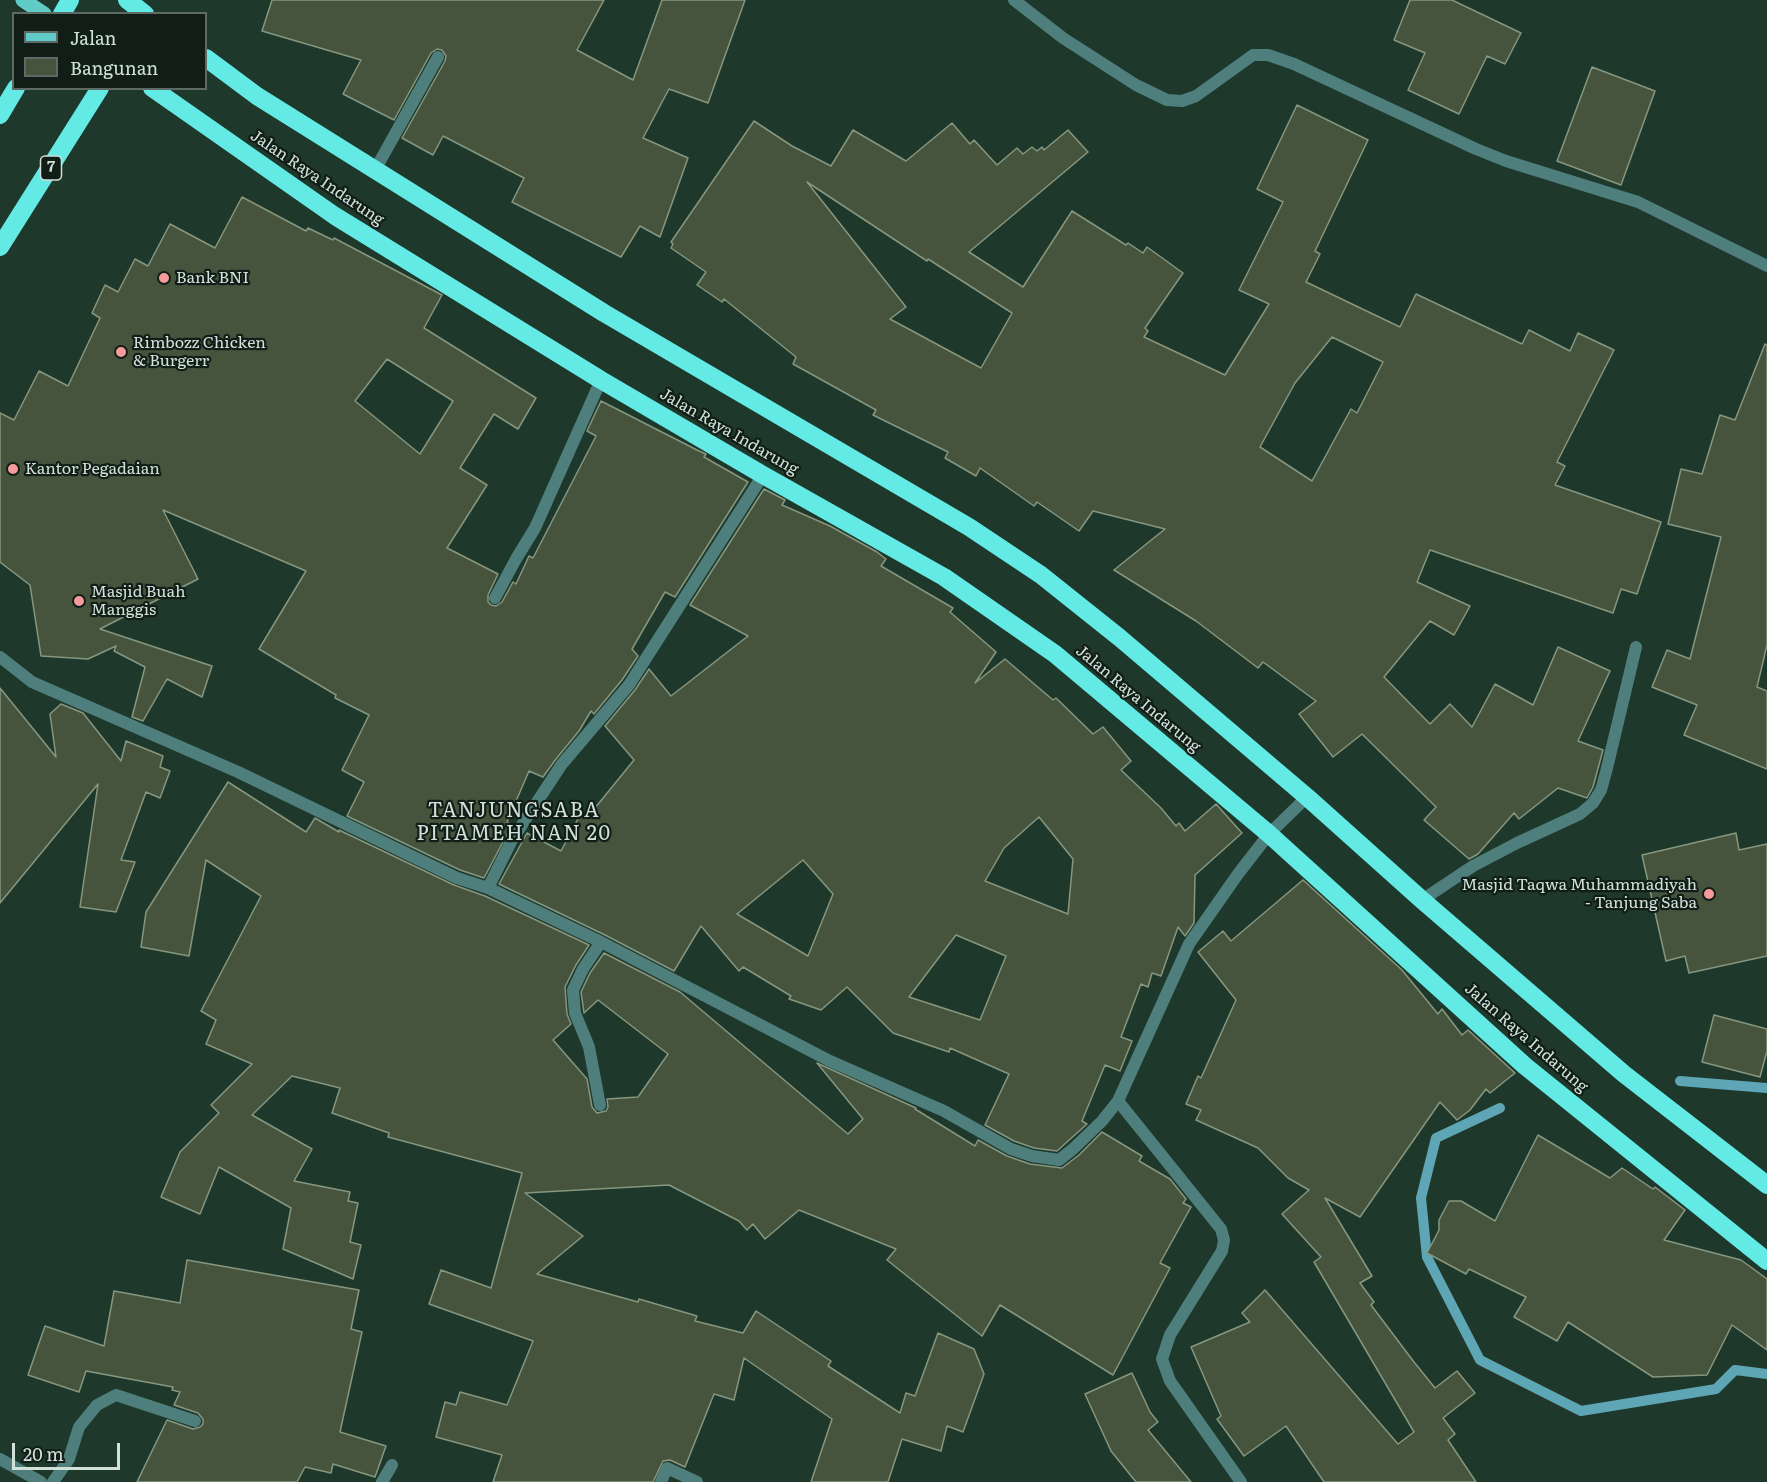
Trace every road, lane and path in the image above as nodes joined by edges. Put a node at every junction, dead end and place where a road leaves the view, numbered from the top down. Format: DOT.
graph roads {
  1 [pos="23,0"];
  2 [pos="127,0"];
  3 [pos="157,0"];
  4 [pos="1014,0"];
  5 [pos="41,12"];
  6 [pos="143,12"];
  7 [pos="148,12"];
  8 [pos="438,57"];
  9 [pos="207,59"];
  10 [pos="15,90"];
  11 [pos="99,90"];
  12 [pos="155,90"];
  13 [pos="0,115"];
  14 [pos="375,170"];
  15 [pos="0,247"];
  16 [pos="1767,266"];
  17 [pos="601,380"];
  18 [pos="763,475"];
  19 [pos="495,598"];
  20 [pos="1636,647"];
  21 [pos="0,657"];
  22 [pos="1307,797"];
  23 [pos="1269,834"];
  24 [pos="488,888"];
  25 [pos="1422,900"];
  26 [pos="601,942"];
  27 [pos="1118,1101"];
  28 [pos="600,1105"];
  29 [pos="1767,1185"];
  30 [pos="1767,1261"];
  31 [pos="195,1421"];
  32 [pos="0,1459"];
  33 [pos="392,1465"];
  34 [pos="41,1482"];
  35 [pos="53,1482"];
  36 [pos="382,1482"];
  37 [pos="661,1482"];
  38 [pos="697,1482"];
  39 [pos="1241,1482"];
  1 -- 5 [label="main road"];
  2 -- 6 [label="highway"];
  3 -- 7 [label="highway"];
  4 -- 16 [label="street"];
  8 -- 14 [label="street"];
  9 -- 14 [label="highway"];
  10 -- 13 [label="highway"];
  11 -- 15 [label="highway, 7"];
  12 -- 17 [label="highway, Jalan Raya Indarung"];
  14 -- 22 [label="highway"];
  17 -- 18 [label="highway, Jalan Raya Indarung"];
  17 -- 19 [label="street"];
  18 -- 23 [label="highway, Jalan Raya Indarung"];
  18 -- 24 [label="street"];
  20 -- 25 [label="street"];
  21 -- 24 [label="street"];
  22 -- 23 [label="street"];
  22 -- 25 [label="highway"];
  23 -- 27 [label="street"];
  23 -- 30 [label="highway, Jalan Raya Indarung"];
  24 -- 26 [label="street"];
  25 -- 29 [label="highway"];
  26 -- 27 [label="street"];
  26 -- 28 [label="street"];
  27 -- 39 [label="street"];
  31 -- 35 [label="street"];
  32 -- 34 [label="street"];
  33 -- 36 [label="street"];
  37 -- 38 [label="street"];
}
